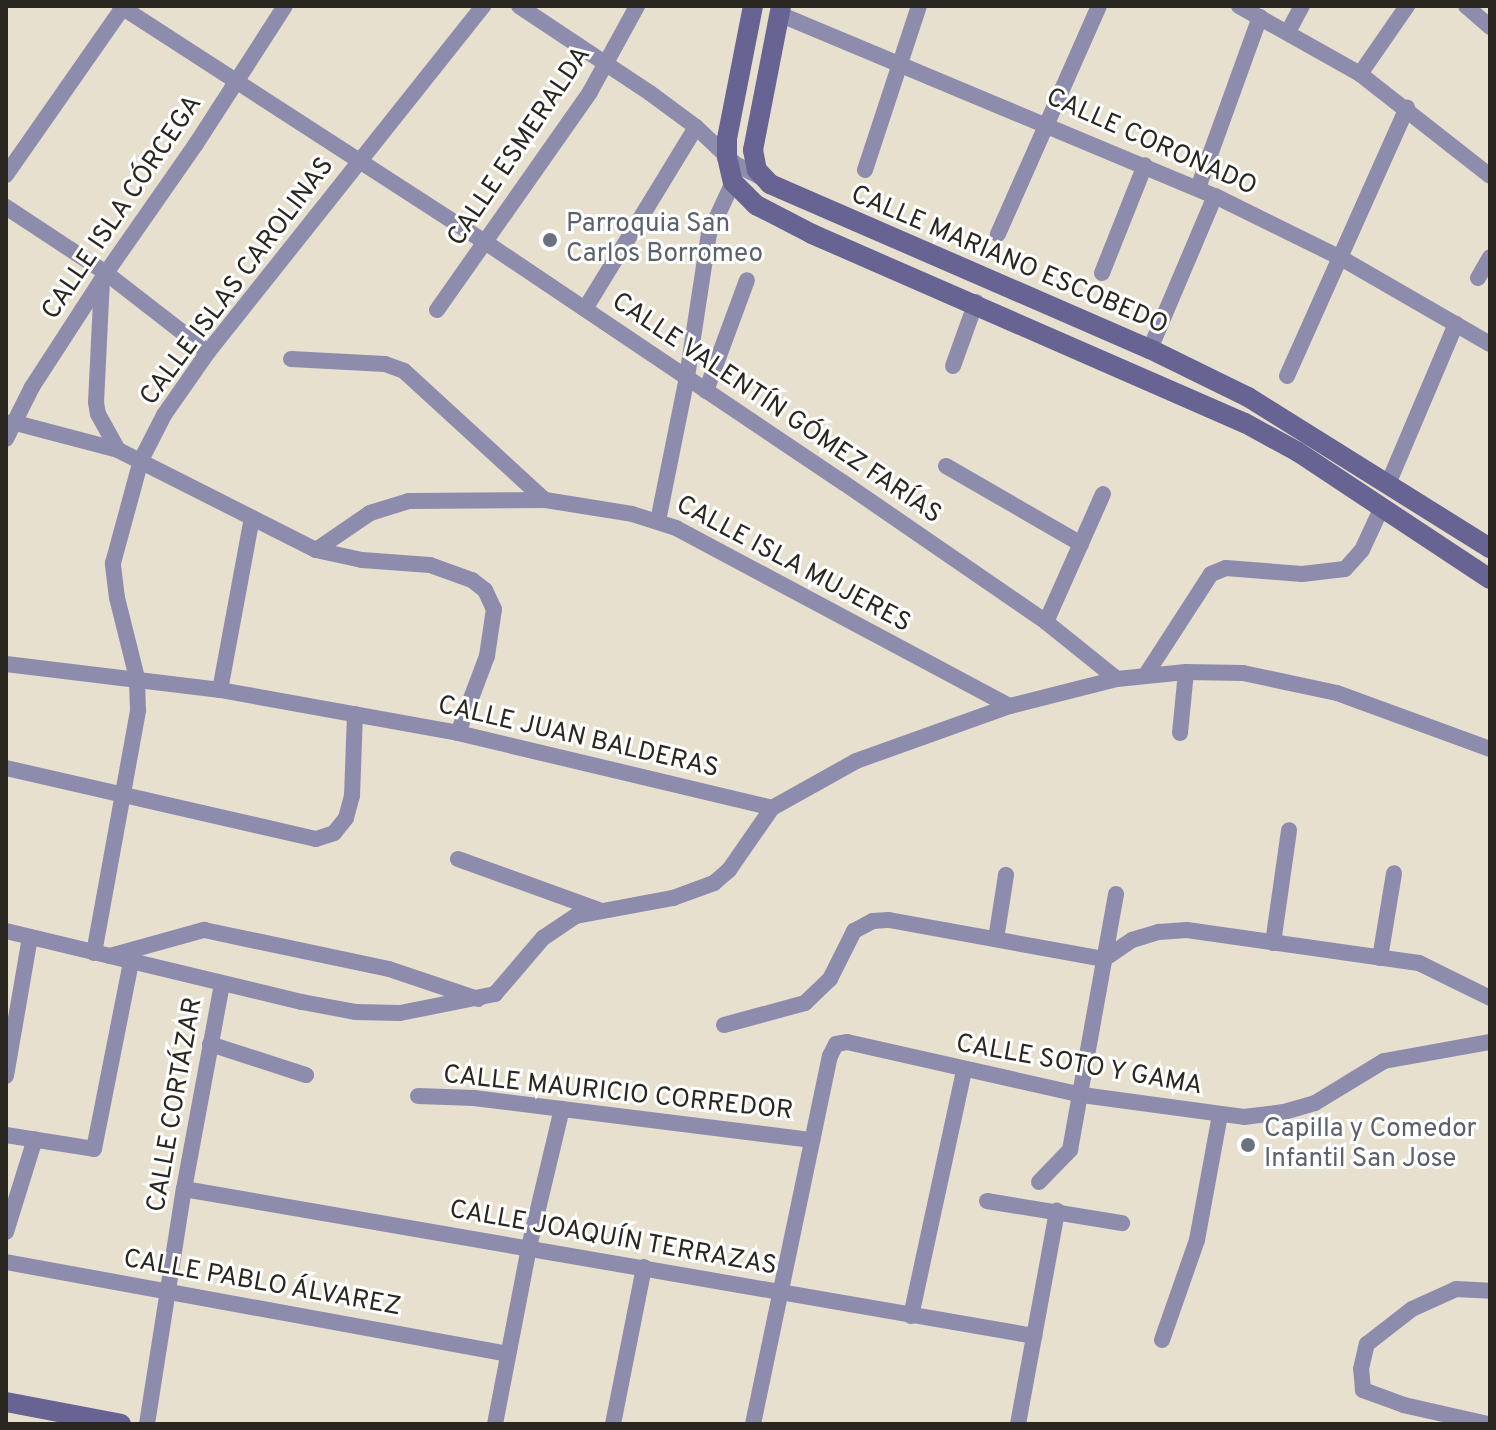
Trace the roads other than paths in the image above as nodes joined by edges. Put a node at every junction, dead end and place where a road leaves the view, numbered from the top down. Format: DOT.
graph roads {
  1 [pos="285,6"];
  2 [pos="483,6"];
  3 [pos="519,6"];
  4 [pos="637,6"];
  5 [pos="753,6"];
  6 [pos="919,6"];
  7 [pos="1099,6"];
  8 [pos="1239,6"];
  9 [pos="1302,6"];
  10 [pos="1407,6"];
  11 [pos="1466,6"];
  12 [pos="122,7"];
  13 [pos="780,10"];
  14 [pos="1260,17"];
  15 [pos="1490,27"];
  16 [pos="1288,32"];
  17 [pos="900,61"];
  18 [pos="607,64"];
  19 [pos="1360,74"];
  20 [pos="238,81"];
  21 [pos="1407,108"];
  22 [pos="1045,122"];
  23 [pos="696,127"];
  24 [pos="727,157"];
  25 [pos="359,163"];
  26 [pos="1145,165"];
  27 [pos="865,170"];
  28 [pos="6,175"];
  29 [pos="1490,176"];
  30 [pos="761,177"];
  31 [pos="733,182"];
  32 [pos="1198,188"];
  33 [pos="1215,196"];
  34 [pos="6,207"];
  35 [pos="998,234"];
  36 [pos="485,242"];
  37 [pos="1490,257"];
  38 [pos="1341,258"];
  39 [pos="1102,273"];
  40 [pos="104,276"];
  41 [pos="1478,278"];
  42 [pos="747,280"];
  43 [pos="976,302"];
  44 [pos="585,309"];
  45 [pos="437,310"];
  46 [pos="1456,324"];
  47 [pos="1490,344"];
  48 [pos="1150,349"];
  49 [pos="208,352"];
  50 [pos="291,359"];
  51 [pos="953,366"];
  52 [pos="1287,376"];
  53 [pos="687,377"];
  54 [pos="706,391"];
  55 [pos="98,414"];
  56 [pos="9,430"];
  57 [pos="76,437"];
  58 [pos="118,450"];
  59 [pos="141,460"];
  60 [pos="946,466"];
  61 [pos="1388,484"];
  62 [pos="1103,494"];
  63 [pos="545,500"];
  64 [pos="1382,507"];
  65 [pos="252,518"];
  66 [pos="658,521"];
  67 [pos="1081,544"];
  68 [pos="1490,547"];
  69 [pos="316,550"];
  70 [pos="1490,579"];
  71 [pos="1046,622"];
  72 [pos="6,664"];
  73 [pos="1186,672"];
  74 [pos="1145,676"];
  75 [pos="137,678"];
  76 [pos="1117,679"];
  77 [pos="220,690"];
  78 [pos="1010,706"];
  79 [pos="355,714"];
  80 [pos="458,733"];
  81 [pos="1180,733"];
  82 [pos="1490,749"];
  83 [pos="6,768"];
  84 [pos="124,795"];
  85 [pos="772,808"];
  86 [pos="1289,830"];
  87 [pos="458,859"];
  88 [pos="1394,873"];
  89 [pos="1006,875"];
  90 [pos="1116,894"];
  91 [pos="600,910"];
  92 [pos="6,931"];
  93 [pos="30,937"];
  94 [pos="996,939"];
  95 [pos="1273,943"];
  96 [pos="102,954"];
  97 [pos="1380,958"];
  98 [pos="1104,959"];
  99 [pos="131,962"];
  100 [pos="222,984"];
  101 [pos="1490,998"];
  102 [pos="479,999"];
  103 [pos="724,1025"];
  104 [pos="1490,1042"];
  105 [pos="210,1044"];
  106 [pos="964,1071"];
  107 [pos="306,1075"];
  108 [pos="6,1076"];
  109 [pos="1082,1095"];
  110 [pos="418,1096"];
  111 [pos="562,1109"];
  112 [pos="1220,1115"];
  113 [pos="6,1135"];
  114 [pos="35,1139"];
  115 [pos="812,1140"];
  116 [pos="1039,1182"];
  117 [pos="184,1189"];
  118 [pos="987,1201"];
  119 [pos="1057,1211"];
  120 [pos="1122,1223"];
  121 [pos="6,1232"];
  122 [pos="529,1247"];
  123 [pos="6,1262"];
  124 [pos="644,1267"];
  125 [pos="1490,1291"];
  126 [pos="167,1292"];
  127 [pos="779,1292"];
  128 [pos="911,1316"];
  129 [pos="1034,1336"];
  130 [pos="1162,1340"];
  131 [pos="508,1354"];
  132 [pos="6,1402"];
  133 [pos="121,1424"];
  134 [pos="147,1424"];
  135 [pos="495,1424"];
  136 [pos="613,1424"];
  137 [pos="753,1424"];
  138 [pos="1018,1424"];
  139 [pos="1488,1424"];
  1 -- 20 [label="street, CALLE ISLA CÓRCEGA"];
  2 -- 25 [label="street, CALLE ISLAS CAROLINAS"];
  3 -- 18 [label="street, CALLE MARIANO ESCOBEDO"];
  4 -- 18 [label="street, CALLE ESMERALDA"];
  5 -- 24 [label="main road"];
  6 -- 17 [label="street"];
  7 -- 22 [label="street"];
  8 -- 14 [label="street"];
  9 -- 16 [label="street"];
  10 -- 19 [label="street"];
  11 -- 15 [label="street"];
  12 -- 20 [label="street, CALLE VALENTÍN GÓMEZ FARÍAS"];
  12 -- 28 [label="street"];
  13 -- 17 [label="street, CALLE CORONADO"];
  13 -- 30 [label="main road"];
  14 -- 16 [label="street"];
  14 -- 32 [label="street"];
  16 -- 19 [label="street"];
  17 -- 22 [label="street, CALLE CORONADO"];
  17 -- 27 [label="street"];
  18 -- 23 [label="street, CALLE MARIANO ESCOBEDO"];
  18 -- 36 [label="street, CALLE ESMERALDA"];
  19 -- 21 [label="street"];
  20 -- 25 [label="street, CALLE VALENTÍN GÓMEZ FARÍAS"];
  20 -- 40 [label="street, CALLE ISLA CÓRCEGA"];
  21 -- 29 [label="street"];
  21 -- 38 [label="street"];
  22 -- 26 [label="street, CALLE CORONADO"];
  22 -- 35 [label="street"];
  23 -- 24 [label="street, CALLE MARIANO ESCOBEDO"];
  23 -- 44 [label="street"];
  24 -- 30 [label="street, CALLE MARIANO ESCOBEDO"];
  24 -- 31 [label="main road"];
  25 -- 36 [label="street, CALLE VALENTÍN GÓMEZ FARÍAS"];
  25 -- 49 [label="street, CALLE ISLAS CAROLINAS"];
  26 -- 32 [label="street, CALLE CORONADO"];
  26 -- 39 [label="street"];
  30 -- 48 [label="main road, CALLE MARIANO ESCOBEDO"];
  31 -- 43 [label="main road, CALLE MARIANO ESCOBEDO"];
  31 -- 53 [label="street"];
  32 -- 33 [label="street, CALLE CORONADO"];
  33 -- 38 [label="street, CALLE CORONADO"];
  33 -- 48 [label="street"];
  34 -- 40 [label="street"];
  36 -- 44 [label="street, CALLE VALENTÍN GÓMEZ FARÍAS"];
  36 -- 45 [label="street, CALLE ESMERALDA"];
  37 -- 41 [label="street"];
  38 -- 46 [label="street, CALLE CORONADO"];
  38 -- 52 [label="street"];
  40 -- 49 [label="street"];
  40 -- 55 [label="street"];
  40 -- 56 [label="street, CALLE ISLA CÓRCEGA"];
  42 -- 54 [label="street"];
  43 -- 51 [label="street"];
  43 -- 64 [label="main road, CALLE MARIANO ESCOBEDO"];
  44 -- 53 [label="street, CALLE VALENTÍN GÓMEZ FARÍAS"];
  46 -- 47 [label="street, CALLE CORONADO"];
  46 -- 61 [label="street"];
  48 -- 61 [label="main road, CALLE MARIANO ESCOBEDO"];
  49 -- 59 [label="street, CALLE ISLAS CAROLINAS"];
  50 -- 63 [label="street"];
  53 -- 54 [label="street, CALLE VALENTÍN GÓMEZ FARÍAS"];
  53 -- 66 [label="street"];
  54 -- 71 [label="street, CALLE VALENTÍN GÓMEZ FARÍAS"];
  55 -- 57 [label="street"];
  55 -- 58 [label="street"];
  56 -- 57 [label="street"];
  57 -- 58 [label="street"];
  58 -- 59 [label="street"];
  59 -- 65 [label="street"];
  59 -- 75 [label="street, CALLE ISLAS CAROLINAS"];
  60 -- 67 [label="street"];
  61 -- 68 [label="main road, CALLE MARIANO ESCOBEDO"];
  62 -- 67 [label="street"];
  63 -- 66 [label="street, CALLE ISLA MUJERES"];
  63 -- 69 [label="street, CALLE ISLA MUJERES"];
  64 -- 70 [label="main road, CALLE MARIANO ESCOBEDO"];
  64 -- 74 [label="street"];
  65 -- 69 [label="street"];
  65 -- 77 [label="street"];
  66 -- 78 [label="street, CALLE ISLA MUJERES"];
  67 -- 71 [label="street"];
  69 -- 80 [label="street"];
  71 -- 76 [label="street, CALLE VALENTÍN GÓMEZ FARÍAS"];
  72 -- 75 [label="street, CALLE JUAN BALDERAS"];
  73 -- 74 [label="street"];
  73 -- 81 [label="street"];
  73 -- 82 [label="street"];
  74 -- 76 [label="street"];
  75 -- 77 [label="street, CALLE JUAN BALDERAS"];
  75 -- 84 [label="street, CALLE ISLAS CAROLINAS"];
  76 -- 78 [label="street"];
  77 -- 79 [label="street, CALLE JUAN BALDERAS"];
  78 -- 85 [label="street"];
  79 -- 80 [label="street, CALLE JUAN BALDERAS"];
  79 -- 84 [label="street"];
  80 -- 85 [label="street, CALLE JUAN BALDERAS"];
  83 -- 84 [label="street"];
  84 -- 96 [label="street, CALLE ISLAS CAROLINAS"];
  85 -- 91 [label="street"];
  86 -- 95 [label="street"];
  87 -- 91 [label="street"];
  88 -- 97 [label="street"];
  89 -- 94 [label="street"];
  90 -- 98 [label="street"];
  91 -- 102 [label="street"];
  92 -- 93 [label="street"];
  93 -- 96 [label="street"];
  93 -- 108 [label="street"];
  94 -- 98 [label="street"];
  94 -- 103 [label="street"];
  95 -- 97 [label="street"];
  95 -- 98 [label="street"];
  96 -- 99 [label="street"];
  96 -- 102 [label="street"];
  97 -- 101 [label="street"];
  98 -- 109 [label="street"];
  99 -- 100 [label="street"];
  99 -- 114 [label="street"];
  100 -- 102 [label="street"];
  100 -- 105 [label="street, CALLE CORTÁZAR"];
  104 -- 112 [label="street, CALLE SOTO Y GAMA"];
  105 -- 107 [label="street"];
  105 -- 117 [label="street, CALLE CORTÁZAR"];
  106 -- 109 [label="street, CALLE SOTO Y GAMA"];
  106 -- 115 [label="street, CALLE SOTO Y GAMA"];
  106 -- 128 [label="street"];
  109 -- 112 [label="street, CALLE SOTO Y GAMA"];
  109 -- 116 [label="street"];
  110 -- 111 [label="street, CALLE MAURICIO CORREDOR"];
  111 -- 115 [label="street, CALLE MAURICIO CORREDOR"];
  111 -- 122 [label="street"];
  112 -- 130 [label="street"];
  113 -- 114 [label="street"];
  114 -- 121 [label="street"];
  115 -- 127 [label="street"];
  117 -- 122 [label="street, CALLE JOAQUÍN TERRAZAS"];
  117 -- 126 [label="street, CALLE CORTÁZAR"];
  118 -- 119 [label="street"];
  119 -- 120 [label="street"];
  119 -- 129 [label="street"];
  122 -- 124 [label="street, CALLE JOAQUÍN TERRAZAS"];
  122 -- 131 [label="street"];
  123 -- 126 [label="street, CALLE PABLO ÁLVAREZ"];
  124 -- 127 [label="street, CALLE JOAQUÍN TERRAZAS"];
  124 -- 136 [label="street"];
  125 -- 139 [label="street"];
  126 -- 131 [label="street, CALLE PABLO ÁLVAREZ"];
  126 -- 134 [label="street, CALLE CORTÁZAR"];
  127 -- 128 [label="street, CALLE JOAQUÍN TERRAZAS"];
  127 -- 137 [label="street"];
  128 -- 129 [label="street, CALLE JOAQUÍN TERRAZAS"];
  129 -- 138 [label="street"];
  131 -- 135 [label="street"];
  132 -- 133 [label="main road"];
}
